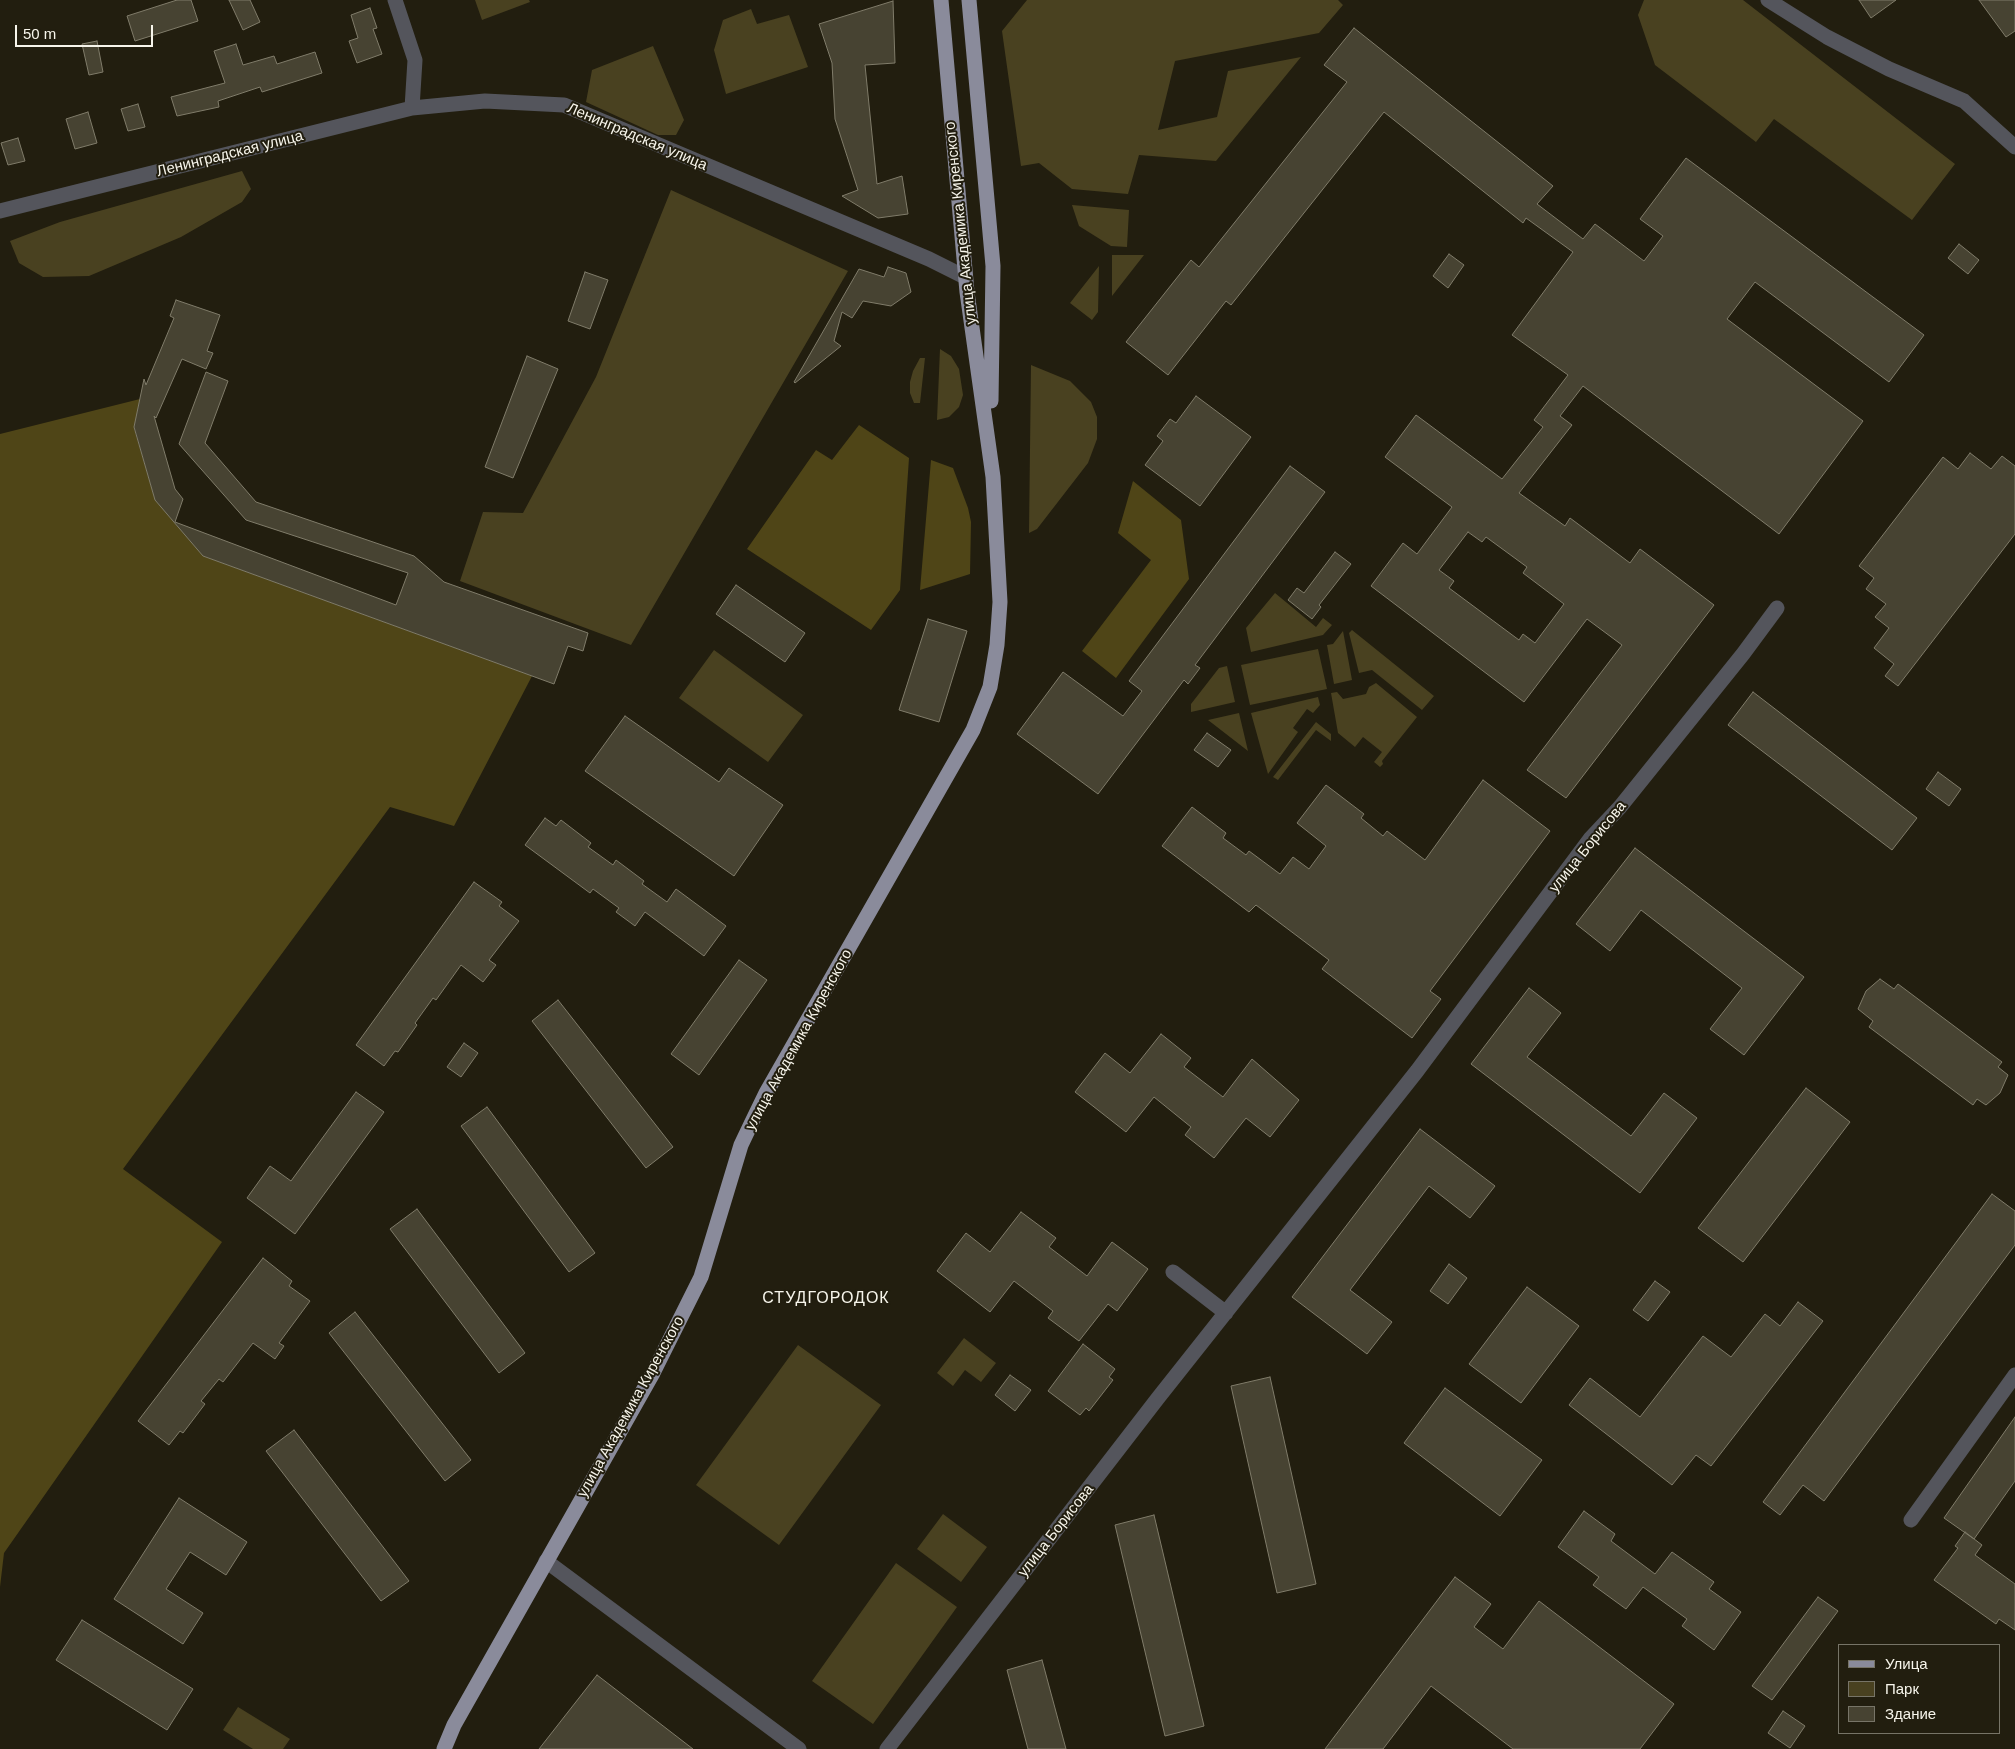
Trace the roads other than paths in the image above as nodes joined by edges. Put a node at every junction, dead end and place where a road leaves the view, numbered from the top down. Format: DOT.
graph roads {
  1 [pos="396,0"];
  2 [pos="940,0"];
  3 [pos="969,0"];
  4 [pos="1768,0"];
  5 [pos="412,108"];
  6 [pos="2013,144"];
  7 [pos="0,211"];
  8 [pos="965,277"];
  9 [pos="990,445"];
  10 [pos="1777,608"];
  11 [pos="1173,1272"];
  12 [pos="1226,1313"];
  13 [pos="2015,1375"];
  14 [pos="1911,1520"];
  15 [pos="546,1561"];
  16 [pos="444,1749"];
  17 [pos="799,1749"];
  18 [pos="886,1749"];
  1 -- 5 [label="street"];
  2 -- 8 [label="main road, улица Академика Киренского"];
  3 -- 9 [label="main road, улица Академика Киренского"];
  4 -- 6 [label="street"];
  5 -- 7 [label="street, Ленинградская улица"];
  5 -- 8 [label="street, Ленинградская улица"];
  8 -- 9 [label="main road, улица Академика Киренского"];
  9 -- 15 [label="main road, улица Академика Киренского"];
  10 -- 12 [label="street, улица Борисова"];
  11 -- 12 [label="street"];
  12 -- 18 [label="street, улица Борисова"];
  13 -- 14 [label="street"];
  15 -- 16 [label="main road, улица Академика Киренского"];
  15 -- 17 [label="street"];
}
